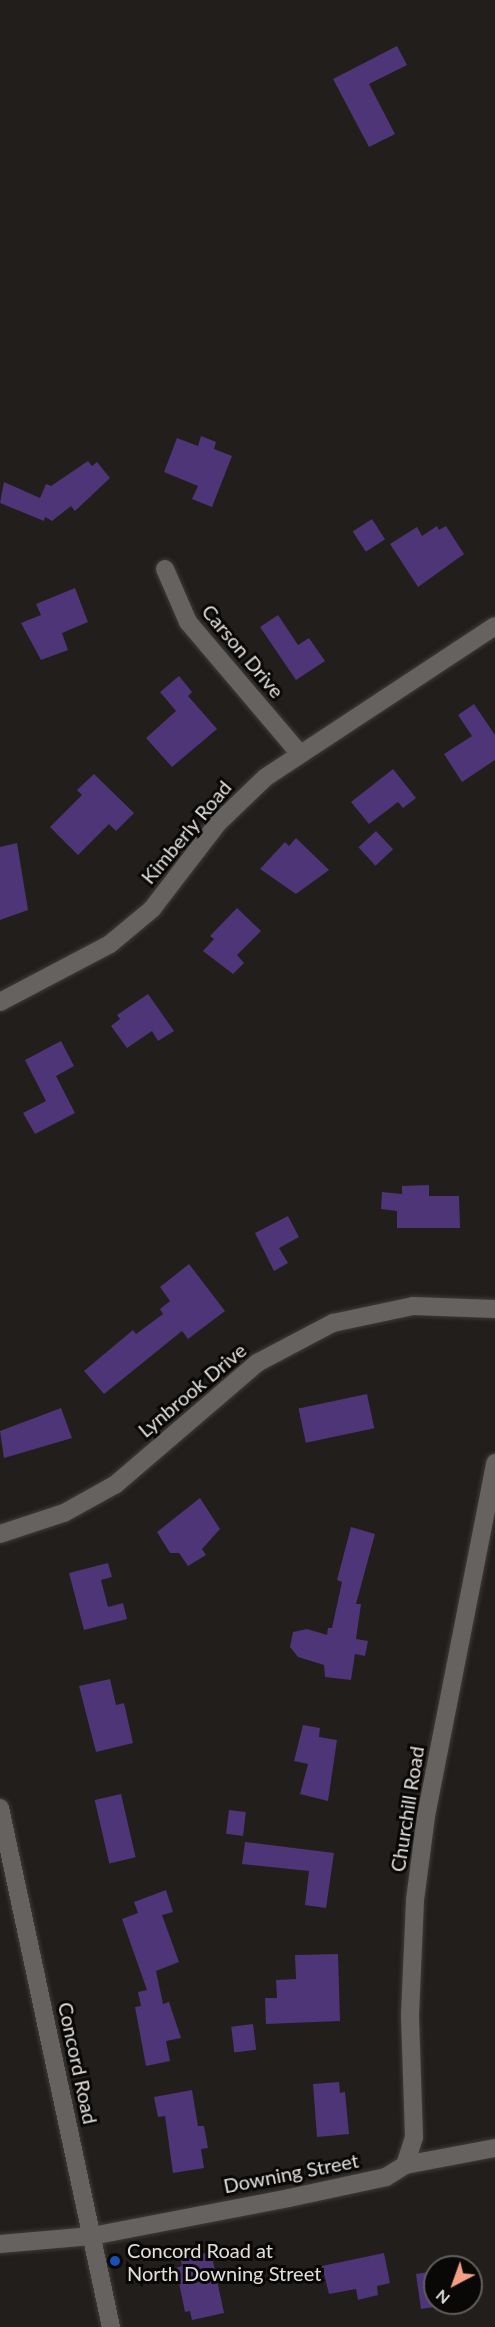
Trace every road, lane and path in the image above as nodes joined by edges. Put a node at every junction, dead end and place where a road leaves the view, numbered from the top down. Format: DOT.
graph roads {
  1 [pos="165,569"];
  2 [pos="495,626"];
  3 [pos="299,753"];
  4 [pos="0,1002"];
  5 [pos="495,1309"];
  6 [pos="495,1463"];
  7 [pos="0,1534"];
  8 [pos="0,1808"];
  9 [pos="495,2148"];
  10 [pos="405,2165"];
  11 [pos="92,2236"];
  12 [pos="0,2244"];
  13 [pos="111,2327"];
  1 -- 3 [label="street, Carson Drive"];
  2 -- 3 [label="street, Kimberly Road"];
  3 -- 4 [label="street, Kimberly Road"];
  5 -- 7 [label="street, Lynbrook Drive"];
  6 -- 10 [label="street, Churchill Road"];
  8 -- 11 [label="street, Concord Road"];
  9 -- 10 [label="street, Downing Street"];
  10 -- 11 [label="street, Downing Street"];
  11 -- 12 [label="street, Downing Street"];
  11 -- 13 [label="street, Concord Road"];
}
